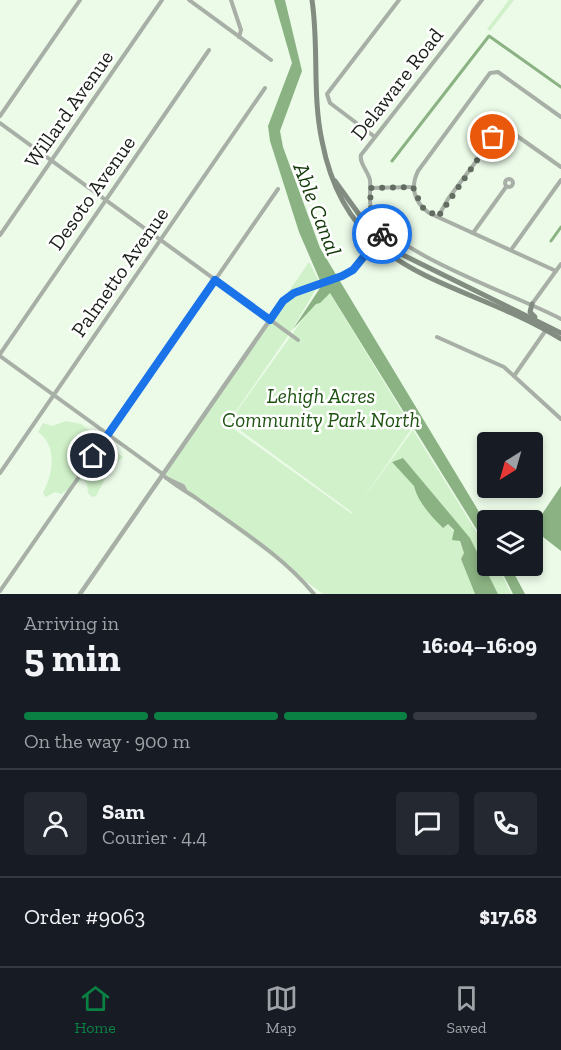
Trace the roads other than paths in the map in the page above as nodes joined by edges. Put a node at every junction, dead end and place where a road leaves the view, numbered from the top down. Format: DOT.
graph roads {
  1 [pos="80,0"];
  2 [pos="162,0"];
  3 [pos="189,0"];
  4 [pos="231,0"];
  5 [pos="399,0"];
  6 [pos="482,0"];
  7 [pos="313,1"];
  8 [pos="239,37"];
  9 [pos="209,50"];
  10 [pos="271,60"];
  11 [pos="266,88"];
  12 [pos="0,116"];
  13 [pos="561,117"];
  14 [pos="0,123"];
  15 [pos="375,137"];
  16 [pos="51,160"];
  17 [pos="561,168"];
  18 [pos="561,180"];
  19 [pos="413,187"];
  20 [pos="507,187"];
  21 [pos="370,188"];
  22 [pos="278,189"];
  23 [pos="106,200"];
  24 [pos="438,217"];
  25 [pos="386,229"];
  26 [pos="473,233"];
  27 [pos="0,235"];
  28 [pos="376,239"];
  29 [pos="160,240"];
  30 [pos="511,250"];
  31 [pos="559,267"];
  32 [pos="215,280"];
  33 [pos="475,299"];
  34 [pos="532,304"];
  35 [pos="507,306"];
  36 [pos="520,312"];
  37 [pos="561,319"];
  38 [pos="270,320"];
  39 [pos="538,320"];
  40 [pos="547,328"];
  41 [pos="561,333"];
  42 [pos="437,337"];
  43 [pos="561,339"];
  44 [pos="298,340"];
  45 [pos="0,355"];
  46 [pos="514,376"];
  47 [pos="54,395"];
  48 [pos="561,419"];
  49 [pos="108,435"];
  50 [pos="0,473"];
  51 [pos="164,476"];
  52 [pos="0,590"];
  53 [pos="7,594"];
  54 [pos="80,594"];
  55 [pos="314,594"];
  1 -- 12 [label="street"];
  2 -- 16 [label="street, Willard Avenue"];
  3 -- 8 [label="street"];
  4 -- 8 [label="street"];
  5 -- 15 [label="street"];
  6 -- 15 [label="street, Delaware Road"];
  7 -- 28 [label="main road"];
  8 -- 10 [label="street"];
  9 -- 23 [label="street, Desoto Avenue"];
  11 -- 29 [label="street, Palmetto Avenue"];
  13 -- 19 [label="street"];
  14 -- 16 [label="street"];
  15 -- 21 [label="street, Delaware Road"];
  16 -- 23 [label="street"];
  16 -- 27 [label="street, Willard Avenue"];
  17 -- 24 [label="street"];
  18 -- 30 [label="street"];
  19 -- 21 [label="street"];
  19 -- 24 [label="street"];
  20 -- 26 [label="street"];
  21 -- 25 [label="street"];
  22 -- 32 [label="street"];
  23 -- 29 [label="street"];
  23 -- 45 [label="street, Desoto Avenue"];
  24 -- 26 [label="street"];
  25 -- 28 [label="street"];
  25 -- 34 [label="street"];
  26 -- 30 [label="street"];
  28 -- 33 [label="main road"];
  28 -- 35 [label="main road"];
  28 -- 38 [label="street"];
  29 -- 32 [label="street"];
  29 -- 47 [label="street, Palmetto Avenue"];
  30 -- 31 [label="street"];
  31 -- 34 [label="street"];
  32 -- 38 [label="street"];
  32 -- 49 [label="street"];
  33 -- 35 [label="main road"];
  33 -- 40 [label="main road"];
  34 -- 36 [label="main road"];
  34 -- 37 [label="street"];
  34 -- 39 [label="main road"];
  35 -- 36 [label="main road"];
  36 -- 39 [label="main road"];
  38 -- 44 [label="street"];
  38 -- 51 [label="street"];
  39 -- 40 [label="main road"];
  40 -- 41 [label="main road"];
  40 -- 43 [label="main road"];
  40 -- 46 [label="street"];
  42 -- 46 [label="street"];
  45 -- 47 [label="street"];
  46 -- 48 [label="street"];
  47 -- 49 [label="street"];
  47 -- 50 [label="street, Palmetto Avenue"];
  49 -- 51 [label="street"];
  49 -- 52 [label="street"];
  51 -- 54 [label="street"];
  51 -- 55 [label="street"];
  52 -- 53 [label="street"];
}
